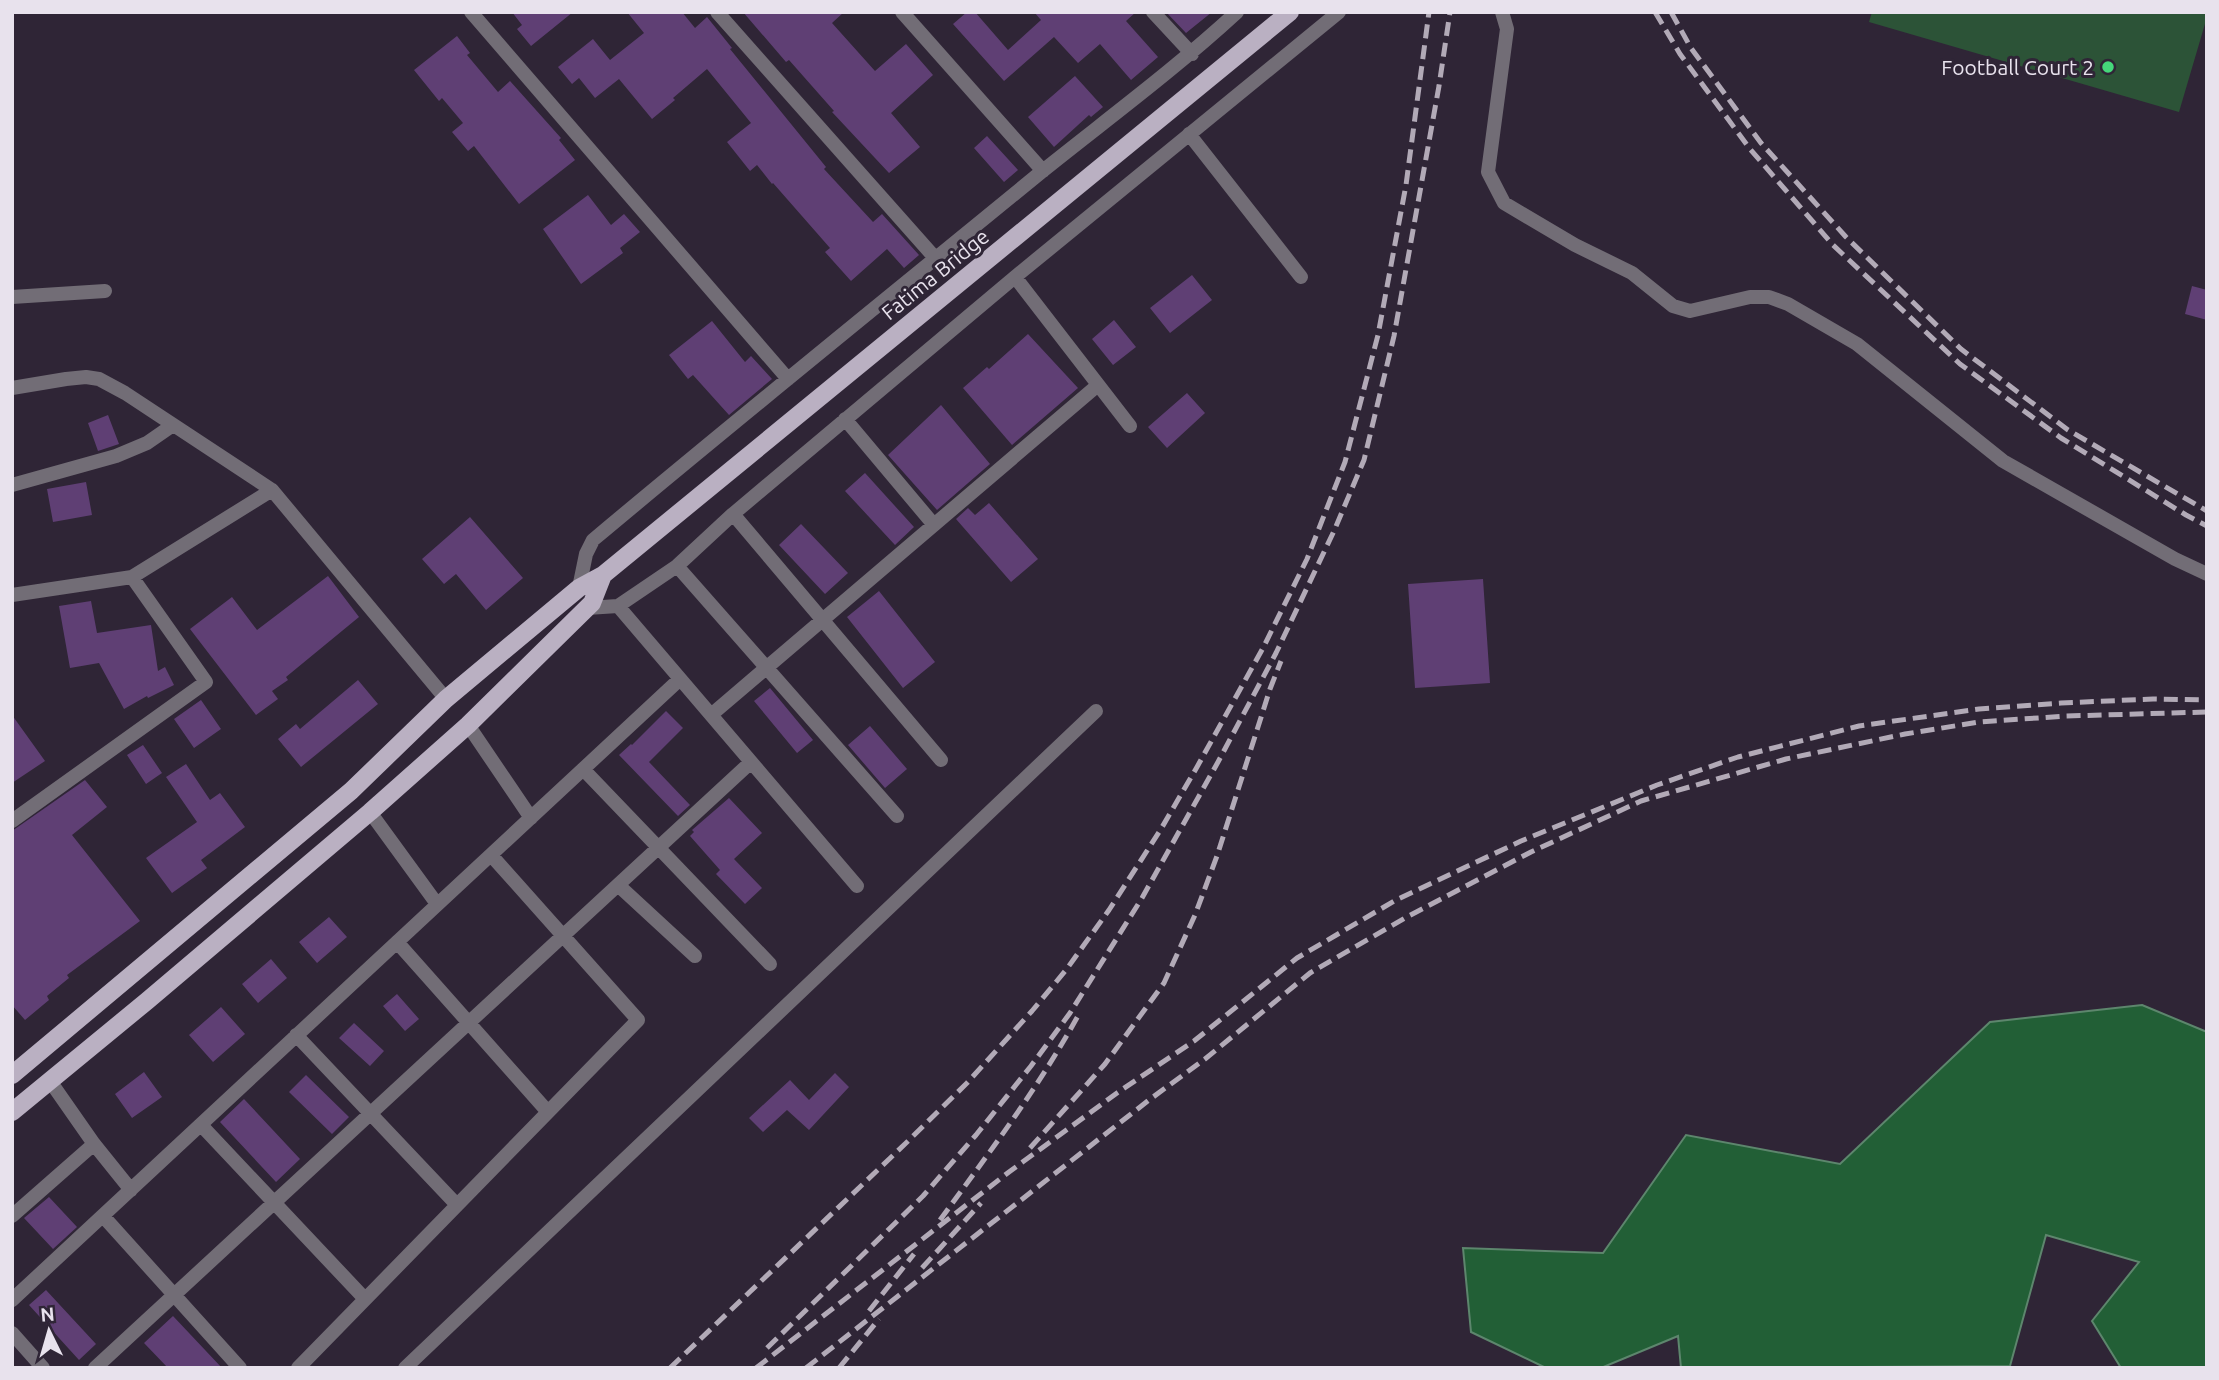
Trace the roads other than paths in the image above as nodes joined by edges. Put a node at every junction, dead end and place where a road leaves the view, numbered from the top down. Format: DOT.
graph roads {
  1 [pos="471,12"];
  2 [pos="717,12"];
  3 [pos="902,12"];
  4 [pos="1153,12"];
  5 [pos="1237,12"];
  6 [pos="1290,12"];
  7 [pos="1339,12"];
  8 [pos="1502,12"];
  9 [pos="1192,54"];
  10 [pos="1189,134"];
  11 [pos="1043,171"];
  12 [pos="936,259"];
  13 [pos="1014,277"];
  14 [pos="1301,277"];
  15 [pos="105,292"];
  16 [pos="12,297"];
  17 [pos="789,379"];
  18 [pos="1098,385"];
  19 [pos="12,388"];
  20 [pos="845,419"];
  21 [pos="173,425"];
  22 [pos="1130,426"];
  23 [pos="12,485"];
  24 [pos="272,490"];
  25 [pos="733,513"];
  26 [pos="934,524"];
  27 [pos="677,566"];
  28 [pos="605,573"];
  29 [pos="2207,574"];
  30 [pos="132,577"];
  31 [pos="579,588"];
  32 [pos="12,595"];
  33 [pos="618,606"];
  34 [pos="587,608"];
  35 [pos="822,620"];
  36 [pos="766,668"];
  37 [pos="680,679"];
  38 [pos="446,699"];
  39 [pos="1096,710"];
  40 [pos="710,715"];
  41 [pos="468,725"];
  42 [pos="941,760"];
  43 [pos="751,762"];
  44 [pos="583,769"];
  45 [pos="370,813"];
  46 [pos="897,816"];
  47 [pos="531,818"];
  48 [pos="12,821"];
  49 [pos="659,848"];
  50 [pos="491,855"];
  51 [pos="618,886"];
  52 [pos="858,886"];
  53 [pos="438,904"];
  54 [pos="563,936"];
  55 [pos="397,942"];
  56 [pos="695,956"];
  57 [pos="770,964"];
  58 [pos="468,1023"];
  59 [pos="296,1035"];
  60 [pos="12,1074"];
  61 [pos="50,1081"];
  62 [pos="12,1112"];
  63 [pos="548,1112"];
  64 [pos="370,1113"];
  65 [pos="201,1125"];
  66 [pos="94,1144"];
  67 [pos="131,1190"];
  68 [pos="274,1202"];
  69 [pos="457,1205"];
  70 [pos="12,1216"];
  71 [pos="103,1216"];
  72 [pos="174,1295"];
  73 [pos="365,1299"];
  74 [pos="12,1300"];
  75 [pos="12,1333"];
  76 [pos="43,1368"];
  77 [pos="95,1368"];
  78 [pos="240,1368"];
  79 [pos="298,1368"];
  80 [pos="405,1368"];
  1 -- 17 [label="street"];
  2 -- 12 [label="street"];
  3 -- 11 [label="street"];
  4 -- 9 [label="street"];
  5 -- 9 [label="street"];
  6 -- 28 [label="main road, Fatima Bridge"];
  7 -- 10 [label="street"];
  8 -- 29 [label="street"];
  9 -- 11 [label="street"];
  10 -- 13 [label="street"];
  10 -- 14 [label="street"];
  11 -- 12 [label="street"];
  12 -- 17 [label="street"];
  13 -- 18 [label="street"];
  13 -- 20 [label="street"];
  15 -- 16 [label="street"];
  17 -- 31 [label="street"];
  18 -- 22 [label="street"];
  18 -- 26 [label="street"];
  19 -- 21 [label="street"];
  20 -- 25 [label="street"];
  20 -- 26 [label="street"];
  21 -- 23 [label="street"];
  21 -- 24 [label="street"];
  24 -- 30 [label="street"];
  24 -- 38 [label="street"];
  25 -- 27 [label="street"];
  25 -- 35 [label="street"];
  26 -- 35 [label="street"];
  27 -- 33 [label="street"];
  27 -- 36 [label="street"];
  28 -- 31 [label="main road, Fatima Bridge"];
  28 -- 34 [label="main road"];
  30 -- 32 [label="street"];
  30 -- 48 [label="street"];
  31 -- 38 [label="main road, Fatima Bridge"];
  33 -- 34 [label="street"];
  33 -- 37 [label="street"];
  34 -- 41 [label="main road"];
  35 -- 36 [label="street"];
  35 -- 42 [label="street"];
  36 -- 40 [label="street"];
  36 -- 46 [label="street"];
  37 -- 40 [label="street"];
  37 -- 44 [label="street"];
  38 -- 60 [label="main road, Fatima Bridge"];
  39 -- 80 [label="street"];
  40 -- 43 [label="street"];
  41 -- 45 [label="main road"];
  41 -- 47 [label="street"];
  43 -- 49 [label="street"];
  43 -- 52 [label="street"];
  44 -- 47 [label="street"];
  44 -- 49 [label="street"];
  45 -- 53 [label="street"];
  45 -- 61 [label="main road"];
  47 -- 50 [label="street"];
  49 -- 51 [label="street"];
  49 -- 57 [label="street"];
  50 -- 53 [label="street"];
  50 -- 54 [label="street"];
  51 -- 54 [label="street"];
  51 -- 56 [label="street"];
  53 -- 55 [label="street"];
  54 -- 58 [label="street"];
  54 -- 63 [label="street"];
  55 -- 58 [label="street"];
  55 -- 59 [label="street"];
  58 -- 63 [label="street"];
  58 -- 64 [label="street"];
  59 -- 64 [label="street"];
  59 -- 65 [label="street"];
  61 -- 62 [label="main road"];
  61 -- 66 [label="street"];
  63 -- 69 [label="street"];
  64 -- 68 [label="street"];
  64 -- 69 [label="street"];
  65 -- 67 [label="street"];
  65 -- 68 [label="street"];
  66 -- 67 [label="street"];
  66 -- 70 [label="street"];
  67 -- 71 [label="street"];
  68 -- 72 [label="street"];
  68 -- 73 [label="street"];
  69 -- 73 [label="street"];
  71 -- 72 [label="street"];
  71 -- 74 [label="street"];
  72 -- 77 [label="street"];
  72 -- 78 [label="street"];
  73 -- 79 [label="street"];
  75 -- 76 [label="street"];
}
